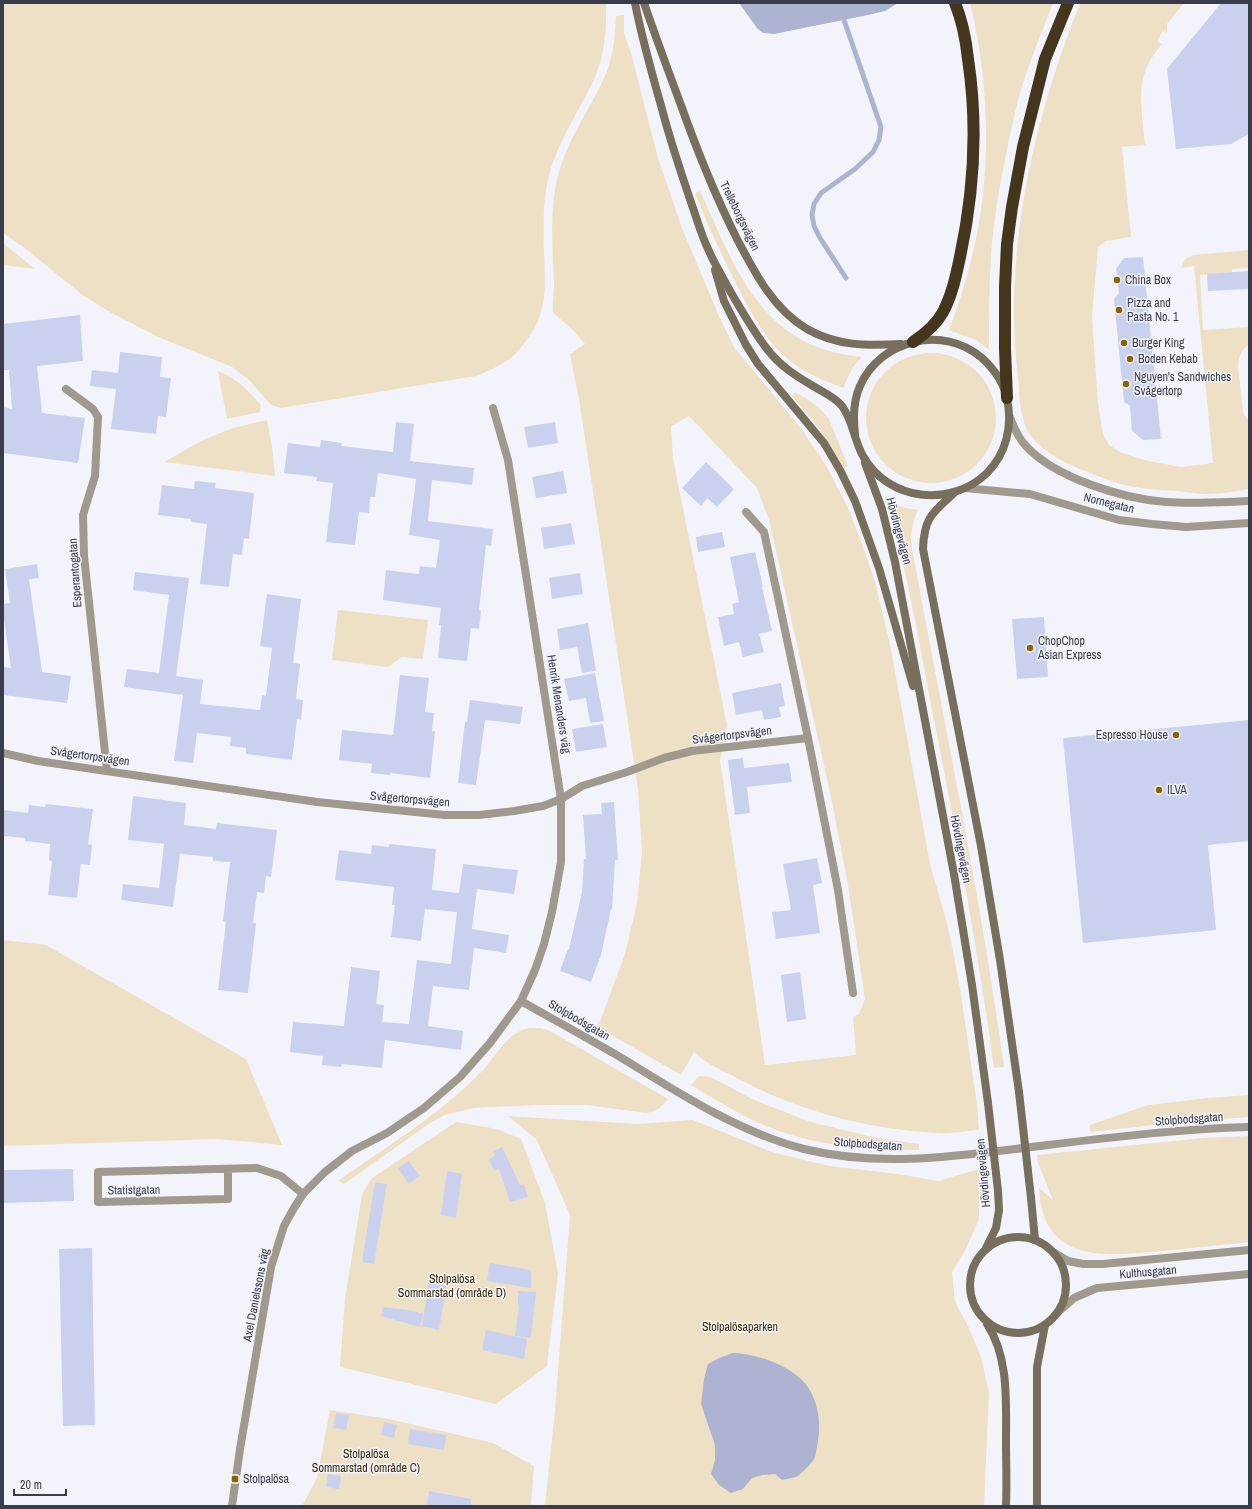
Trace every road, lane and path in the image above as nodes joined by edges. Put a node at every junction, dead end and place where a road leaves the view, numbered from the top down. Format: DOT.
graph roads {
  1 [pos="635,3"];
  2 [pos="644,3"];
  3 [pos="955,3"];
  4 [pos="1068,3"];
  5 [pos="708,250"];
  6 [pos="908,343"];
  7 [pos="66,389"];
  8 [pos="1007,398"];
  9 [pos="493,408"];
  10 [pos="1010,417"];
  11 [pos="855,434"];
  12 [pos="863,455"];
  13 [pos="965,488"];
  14 [pos="955,492"];
  15 [pos="1249,501"];
  16 [pos="746,512"];
  17 [pos="1249,523"];
  18 [pos="925,723"];
  19 [pos="808,738"];
  20 [pos="3,753"];
  21 [pos="107,771"];
  22 [pos="561,800"];
  23 [pos="853,993"];
  24 [pos="521,1001"];
  25 [pos="1249,1127"];
  26 [pos="228,1169"];
  27 [pos="303,1194"];
  28 [pos="1035,1240"];
  29 [pos="1249,1250"];
  30 [pos="984,1251"];
  31 [pos="1053,1252"];
  32 [pos="1249,1274"];
  33 [pos="1057,1313"];
  34 [pos="983,1318"];
  35 [pos="1045,1325"];
  36 [pos="232,1506"];
  37 [pos="1006,1506"];
  38 [pos="1037,1506"];
  1 -- 5 [label="street"];
  2 -- 6 [label="street, Trelleborgsvägen"];
  3 -- 6 [label="highway"];
  4 -- 8 [label="highway"];
  5 -- 11 [label="street"];
  5 -- 18 [label="street"];
  6 -- 8 [label="street, Trelleborgsvägen"];
  6 -- 11 [label="street"];
  7 -- 21 [label="street, Esperantogatan"];
  8 -- 10 [label="street, Trelleborgsvägen"];
  9 -- 22 [label="street, Henrik Menanders väg"];
  10 -- 13 [label="street, Trelleborgsvägen"];
  10 -- 15 [label="street, Nornegatan"];
  11 -- 12 [label="street"];
  12 -- 14 [label="street"];
  12 -- 18 [label="street, Hövdingevägen"];
  13 -- 14 [label="street, Trelleborgsvägen"];
  13 -- 17 [label="street, Nornegatan"];
  14 -- 28 [label="street, Hövdingevägen, bridge"];
  16 -- 19 [label="street"];
  18 -- 30 [label="street, Hövdingevägen, bridge"];
  19 -- 22 [label="street, Svågertorpsvägen"];
  19 -- 23 [label="street"];
  20 -- 21 [label="street, Svågertorpsvägen"];
  21 -- 22 [label="street, Svågertorpsvägen"];
  22 -- 24 [label="street, Henrik Menanders väg"];
  24 -- 25 [label="street, Stolpbodsgatan"];
  24 -- 27 [label="street, Axel Danielssons väg"];
  26 -- 26 [label="street, Statistgatan"];
  26 -- 27 [label="street, Statistgatan"];
  27 -- 36 [label="street, Axel Danielssons väg"];
  28 -- 30 [label="street, Hövdingevägen"];
  28 -- 31 [label="street, Hövdingevägen"];
  29 -- 31 [label="street, Kulthusgatan"];
  30 -- 34 [label="street, Hövdingevägen"];
  31 -- 33 [label="street, Hövdingevägen"];
  32 -- 33 [label="street, Kulthusgatan"];
  33 -- 35 [label="street, Hövdingevägen"];
  34 -- 35 [label="street, Hövdingevägen"];
  34 -- 37 [label="street, Hövdingevägen"];
  35 -- 38 [label="street"];
}
